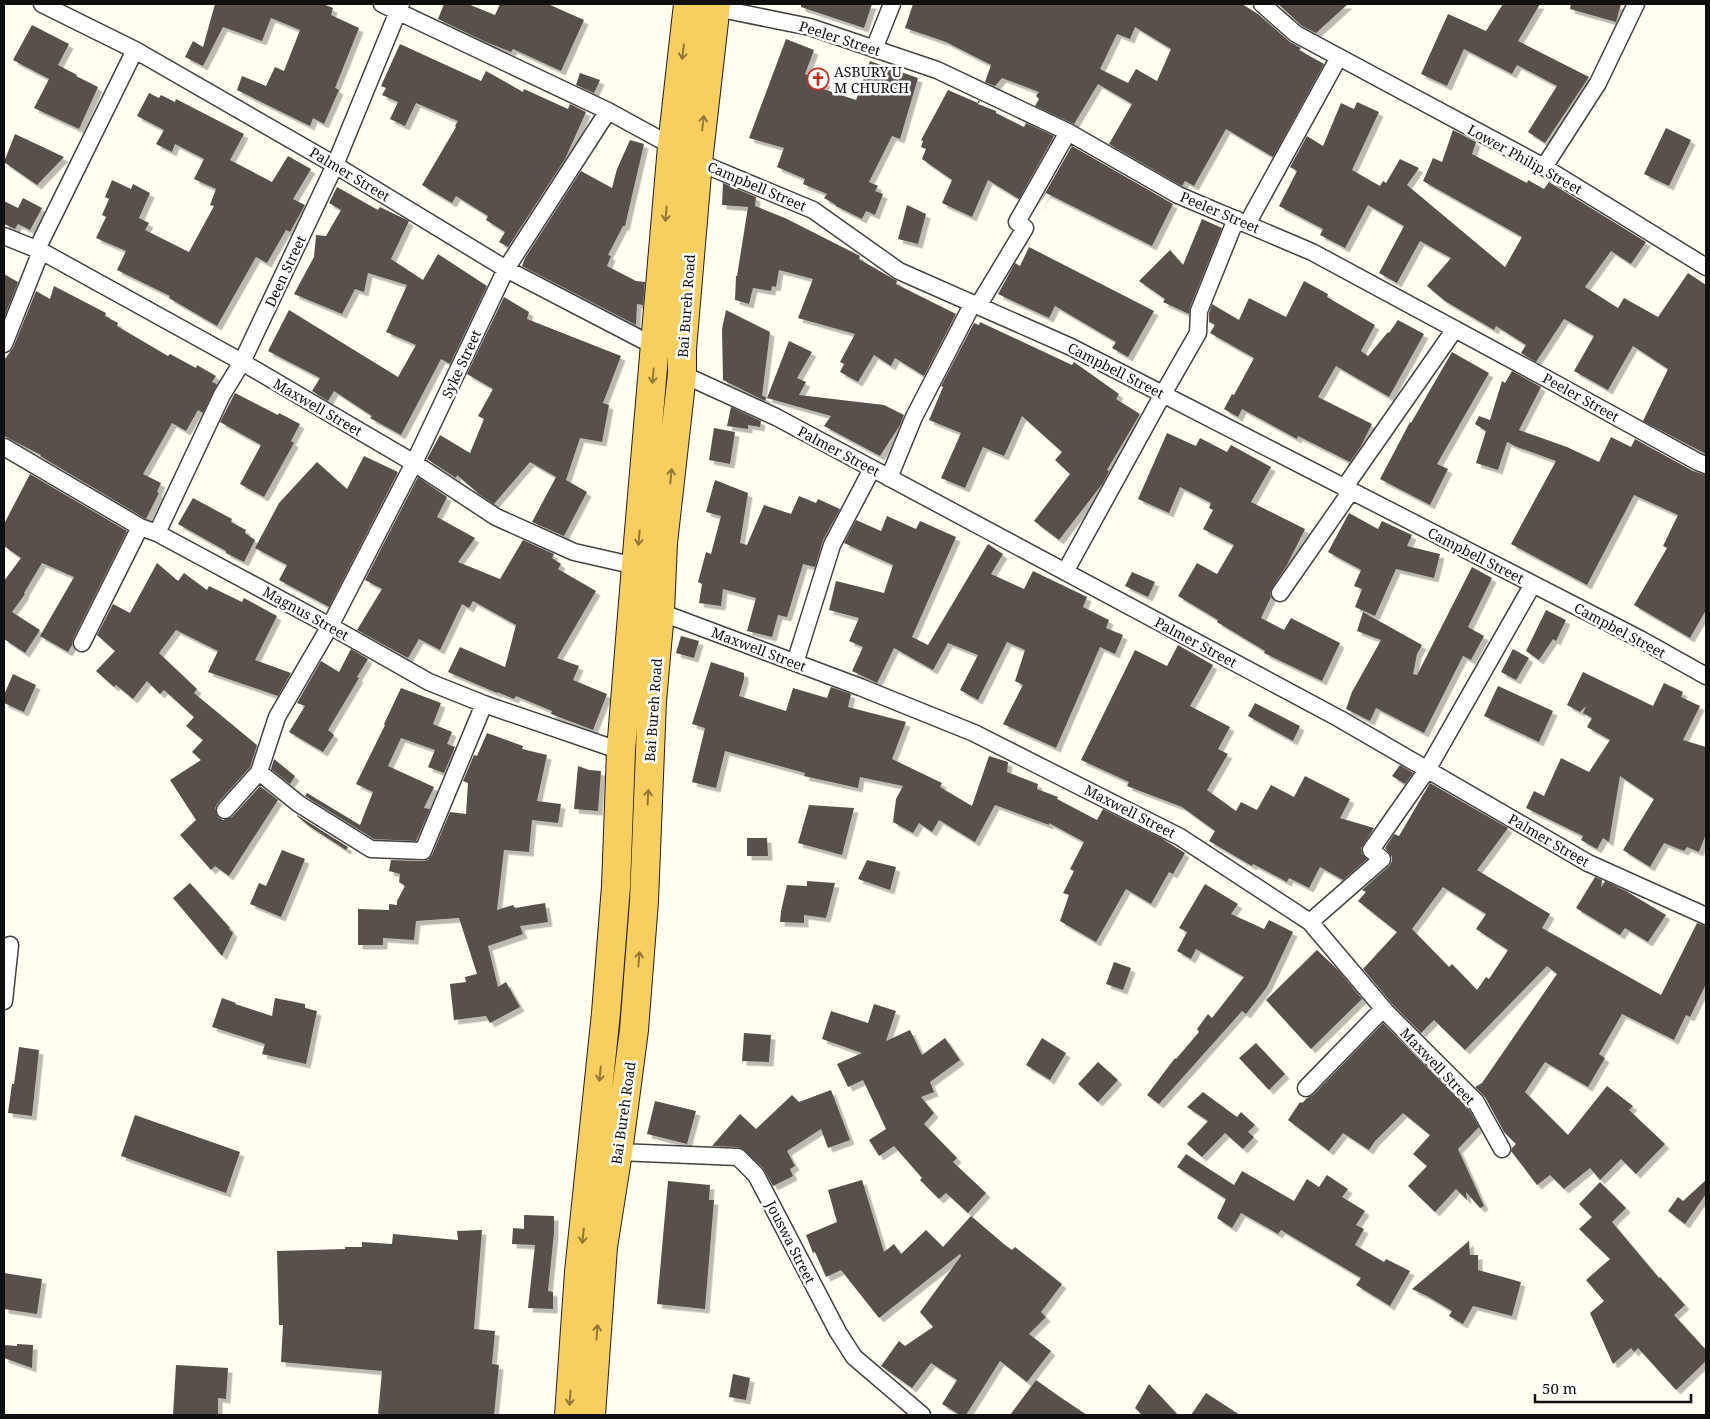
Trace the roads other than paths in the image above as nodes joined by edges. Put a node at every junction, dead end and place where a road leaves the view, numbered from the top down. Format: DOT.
graph roads {
  1 [pos="42,4"];
  2 [pos="382,4"];
  3 [pos="688,4"];
  4 [pos="892,4"];
  5 [pos="1262,4"];
  6 [pos="1636,4"];
  7 [pos="716,6"];
  8 [pos="399,7"];
  9 [pos="874,48"];
  10 [pos="135,50"];
  11 [pos="1339,57"];
  12 [pos="608,111"];
  13 [pos="1068,132"];
  14 [pos="672,146"];
  15 [pos="698,162"];
  16 [pos="335,165"];
  17 [pos="1544,167"];
  18 [pos="1242,222"];
  19 [pos="4,236"];
  20 [pos="39,250"];
  21 [pos="1706,267"];
  22 [pos="506,269"];
  23 [pos="975,304"];
  24 [pos="1455,329"];
  25 [pos="4,344"];
  26 [pos="656,347"];
  27 [pos="242,362"];
  28 [pos="682,374"];
  29 [pos="1163,394"];
  30 [pos="4,447"];
  31 [pos="414,463"];
  32 [pos="1706,465"];
  33 [pos="872,469"];
  34 [pos="889,478"];
  35 [pos="1348,489"];
  36 [pos="140,527"];
  37 [pos="157,533"];
  38 [pos="636,566"];
  39 [pos="1065,572"];
  40 [pos="1533,584"];
  41 [pos="1280,593"];
  42 [pos="660,612"];
  43 [pos="330,626"];
  44 [pos="82,643"];
  45 [pos="795,663"];
  46 [pos="1706,676"];
  47 [pos="484,704"];
  48 [pos="621,752"];
  49 [pos="1428,770"];
  50 [pos="259,772"];
  51 [pos="225,810"];
  52 [pos="1706,916"];
  53 [pos="1310,922"];
  54 [pos="10,945"];
  55 [pos="4,1001"];
  56 [pos="1383,1010"];
  57 [pos="1306,1088"];
  58 [pos="1502,1149"];
  59 [pos="618,1152"];
  60 [pos="569,1415"];
  61 [pos="592,1415"];
  62 [pos="922,1415"];
  1 -- 10 [label="street, Palmer Street"];
  2 -- 8 [label="street"];
  3 -- 14 [label="highway, Bai Bureh Road, one-way"];
  4 -- 9 [label="street"];
  5 -- 11 [label="street, Lower Philip Street"];
  6 -- 17 [label="street"];
  7 -- 9 [label="street, Peeler Street"];
  15 -- 7 [label="highway, Bai Bureh Road, one-way"];
  8 -- 12 [label="street"];
  8 -- 16 [label="street, Deen Street"];
  9 -- 13 [label="street, Peeler Street"];
  10 -- 16 [label="street, Palmer Street"];
  10 -- 20 [label="street"];
  11 -- 17 [label="street, Lower Philip Street"];
  11 -- 18 [label="street"];
  12 -- 14 [label="street"];
  12 -- 22 [label="street, Syke Street"];
  13 -- 18 [label="street, Peeler Street"];
  13 -- 23 [label="street"];
  14 -- 26 [label="highway, Bai Bureh Road, one-way"];
  15 -- 23 [label="street, Campbell Street"];
  15 -- 28 [label="highway, Bai Bureh Road"];
  16 -- 22 [label="street, Palmer Street"];
  16 -- 27 [label="street, Deen Street"];
  17 -- 21 [label="street, Lower Philip Street"];
  18 -- 24 [label="street, Peeler Street"];
  18 -- 29 [label="street"];
  19 -- 20 [label="street, Maxwell Street"];
  20 -- 25 [label="street"];
  20 -- 27 [label="street, Maxwell Street"];
  22 -- 26 [label="street, Palmer Street"];
  22 -- 31 [label="street, Syke Street"];
  23 -- 29 [label="street, Campbell Street"];
  23 -- 34 [label="street"];
  24 -- 32 [label="street, Peeler Street"];
  24 -- 35 [label="street"];
  26 -- 38 [label="highway, Bai Bureh Road, one-way"];
  27 -- 31 [label="street, Maxwell Street"];
  27 -- 37 [label="street, Deen Street"];
  28 -- 33 [label="street, Palmer Street"];
  42 -- 28 [label="highway, Bai Bureh Road, one-way"];
  29 -- 35 [label="street, Campbell Street"];
  29 -- 39 [label="street"];
  30 -- 36 [label="street, Magnus Street"];
  31 -- 38 [label="street, Maxwell Street"];
  31 -- 43 [label="street, Syke Street"];
  33 -- 34 [label="street, Palmer Street"];
  33 -- 45 [label="street"];
  34 -- 39 [label="street, Palmer Street"];
  35 -- 40 [label="street, Campbell Street"];
  35 -- 41 [label="street"];
  36 -- 37 [label="street, Magnus Street"];
  36 -- 44 [label="street"];
  37 -- 43 [label="street, Magnus Street"];
  38 -- 48 [label="highway, Bai Bureh Road"];
  39 -- 49 [label="street, Palmer Street"];
  40 -- 46 [label="street, Campbel Street"];
  40 -- 49 [label="street"];
  42 -- 45 [label="street, Maxwell Street"];
  59 -- 42 [label="highway, Bai Bureh Road, one-way"];
  43 -- 47 [label="street, Magnus Street"];
  43 -- 50 [label="street, Syke Street"];
  45 -- 53 [label="street, Maxwell Street"];
  47 -- 48 [label="street, Magnus Street"];
  47 -- 50 [label="street"];
  48 -- 60 [label="highway, Bai Bureh Road, one-way"];
  49 -- 52 [label="street, Palmer Street"];
  49 -- 53 [label="street"];
  50 -- 51 [label="street"];
  53 -- 56 [label="street, Maxwell Street"];
  54 -- 55 [label="street"];
  56 -- 57 [label="street"];
  56 -- 58 [label="street, Maxwell Street"];
  61 -- 59 [label="highway, Bai Bureh Road, one-way"];
  59 -- 62 [label="street, Jouswa Street"];
}
